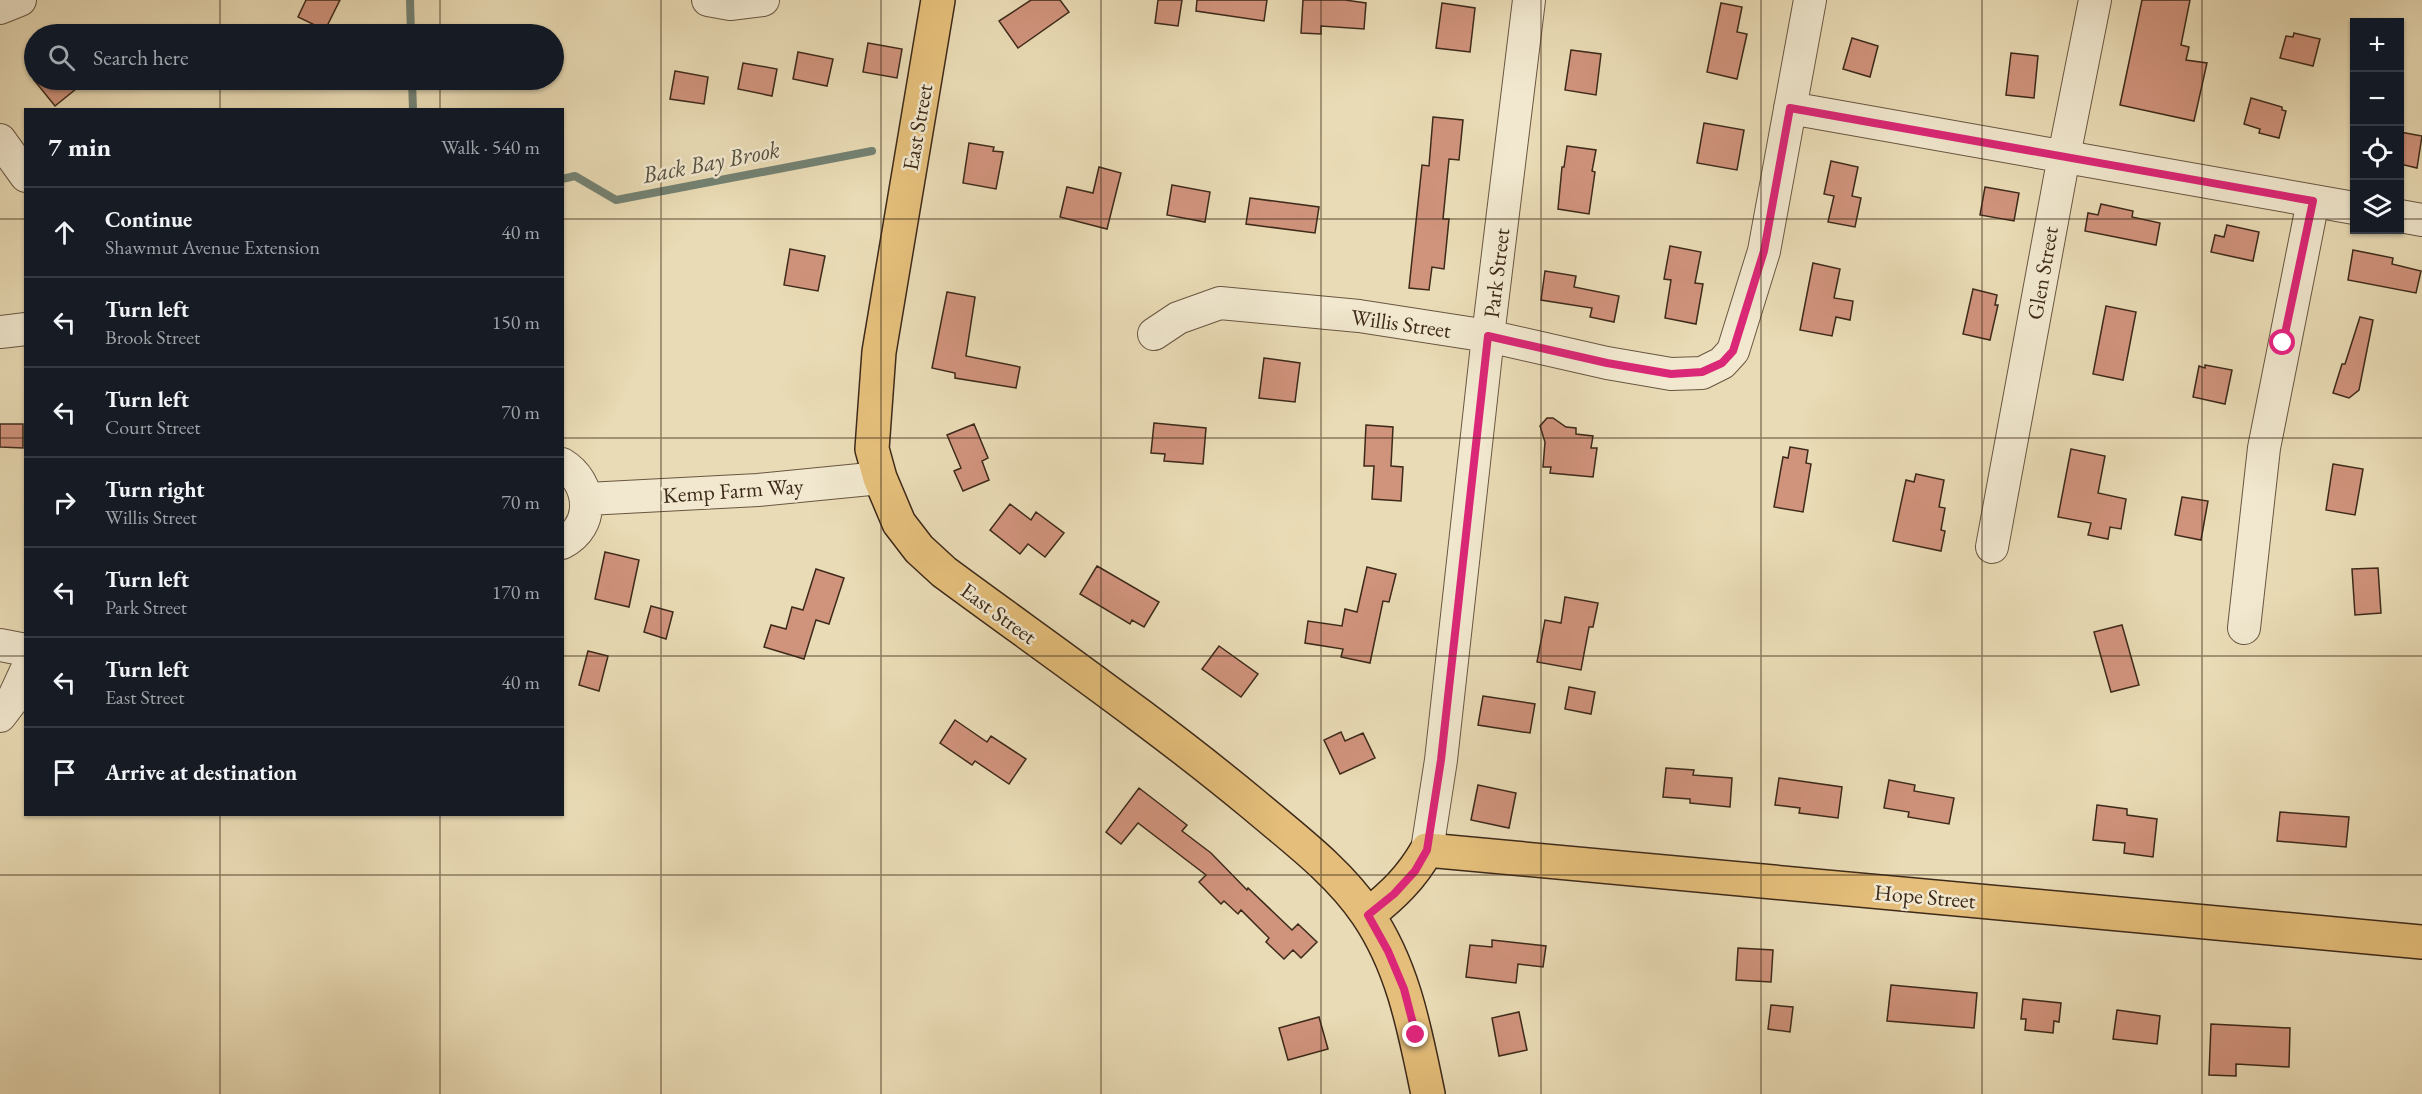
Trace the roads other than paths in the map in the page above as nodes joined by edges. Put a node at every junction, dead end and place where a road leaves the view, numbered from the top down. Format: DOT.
graph roads {
  1 [pos="20,0"];
  2 [pos="708,0"];
  3 [pos="763,0"];
  4 [pos="938,0"];
  5 [pos="1529,0"];
  6 [pos="1810,0"];
  7 [pos="2096,0"];
  8 [pos="0,8"];
  9 [pos="1790,108"];
  10 [pos="0,140"];
  11 [pos="2064,156"];
  12 [pos="24,173"];
  13 [pos="2313,201"];
  14 [pos="2350,207"];
  15 [pos="2404,217"];
  16 [pos="2422,220"];
  17 [pos="24,329"];
  18 [pos="0,332"];
  19 [pos="1154,334"];
  20 [pos="1488,336"];
  21 [pos="564,465"];
  22 [pos="880,478"];
  23 [pos="587,499"];
  24 [pos="564,541"];
  25 [pos="1992,547"];
  26 [pos="2244,628"];
  27 [pos="0,645"];
  28 [pos="24,650"];
  29 [pos="24,675"];
  30 [pos="0,716"];
  31 [pos="1427,850"];
  32 [pos="1368,915"];
  33 [pos="2422,942"];
  34 [pos="1428,1094"];
  1 -- 8 [label="street"];
  2 -- 3 [label="street"];
  4 -- 22 [label="main road, East Street"];
  5 -- 20 [label="street, Park Street"];
  6 -- 9 [label="street"];
  7 -- 11 [label="street, Glen Street"];
  9 -- 11 [label="street"];
  9 -- 20 [label="street, Willis Street"];
  10 -- 12 [label="street"];
  11 -- 13 [label="street"];
  11 -- 25 [label="street, Glen Street"];
  13 -- 14 [label="street"];
  13 -- 26 [label="street"];
  15 -- 16 [label="street"];
  17 -- 18 [label="street"];
  19 -- 20 [label="street, Willis Street"];
  20 -- 31 [label="street, Park Street"];
  21 -- 23 [label="street"];
  22 -- 23 [label="street, Kemp Farm Way"];
  22 -- 32 [label="main road, East Street"];
  23 -- 24 [label="street"];
  27 -- 28 [label="street"];
  29 -- 30 [label="street"];
  31 -- 32 [label="main road, Park Street"];
  31 -- 33 [label="main road, Hope Street"];
  32 -- 34 [label="main road, East Street"];
}
